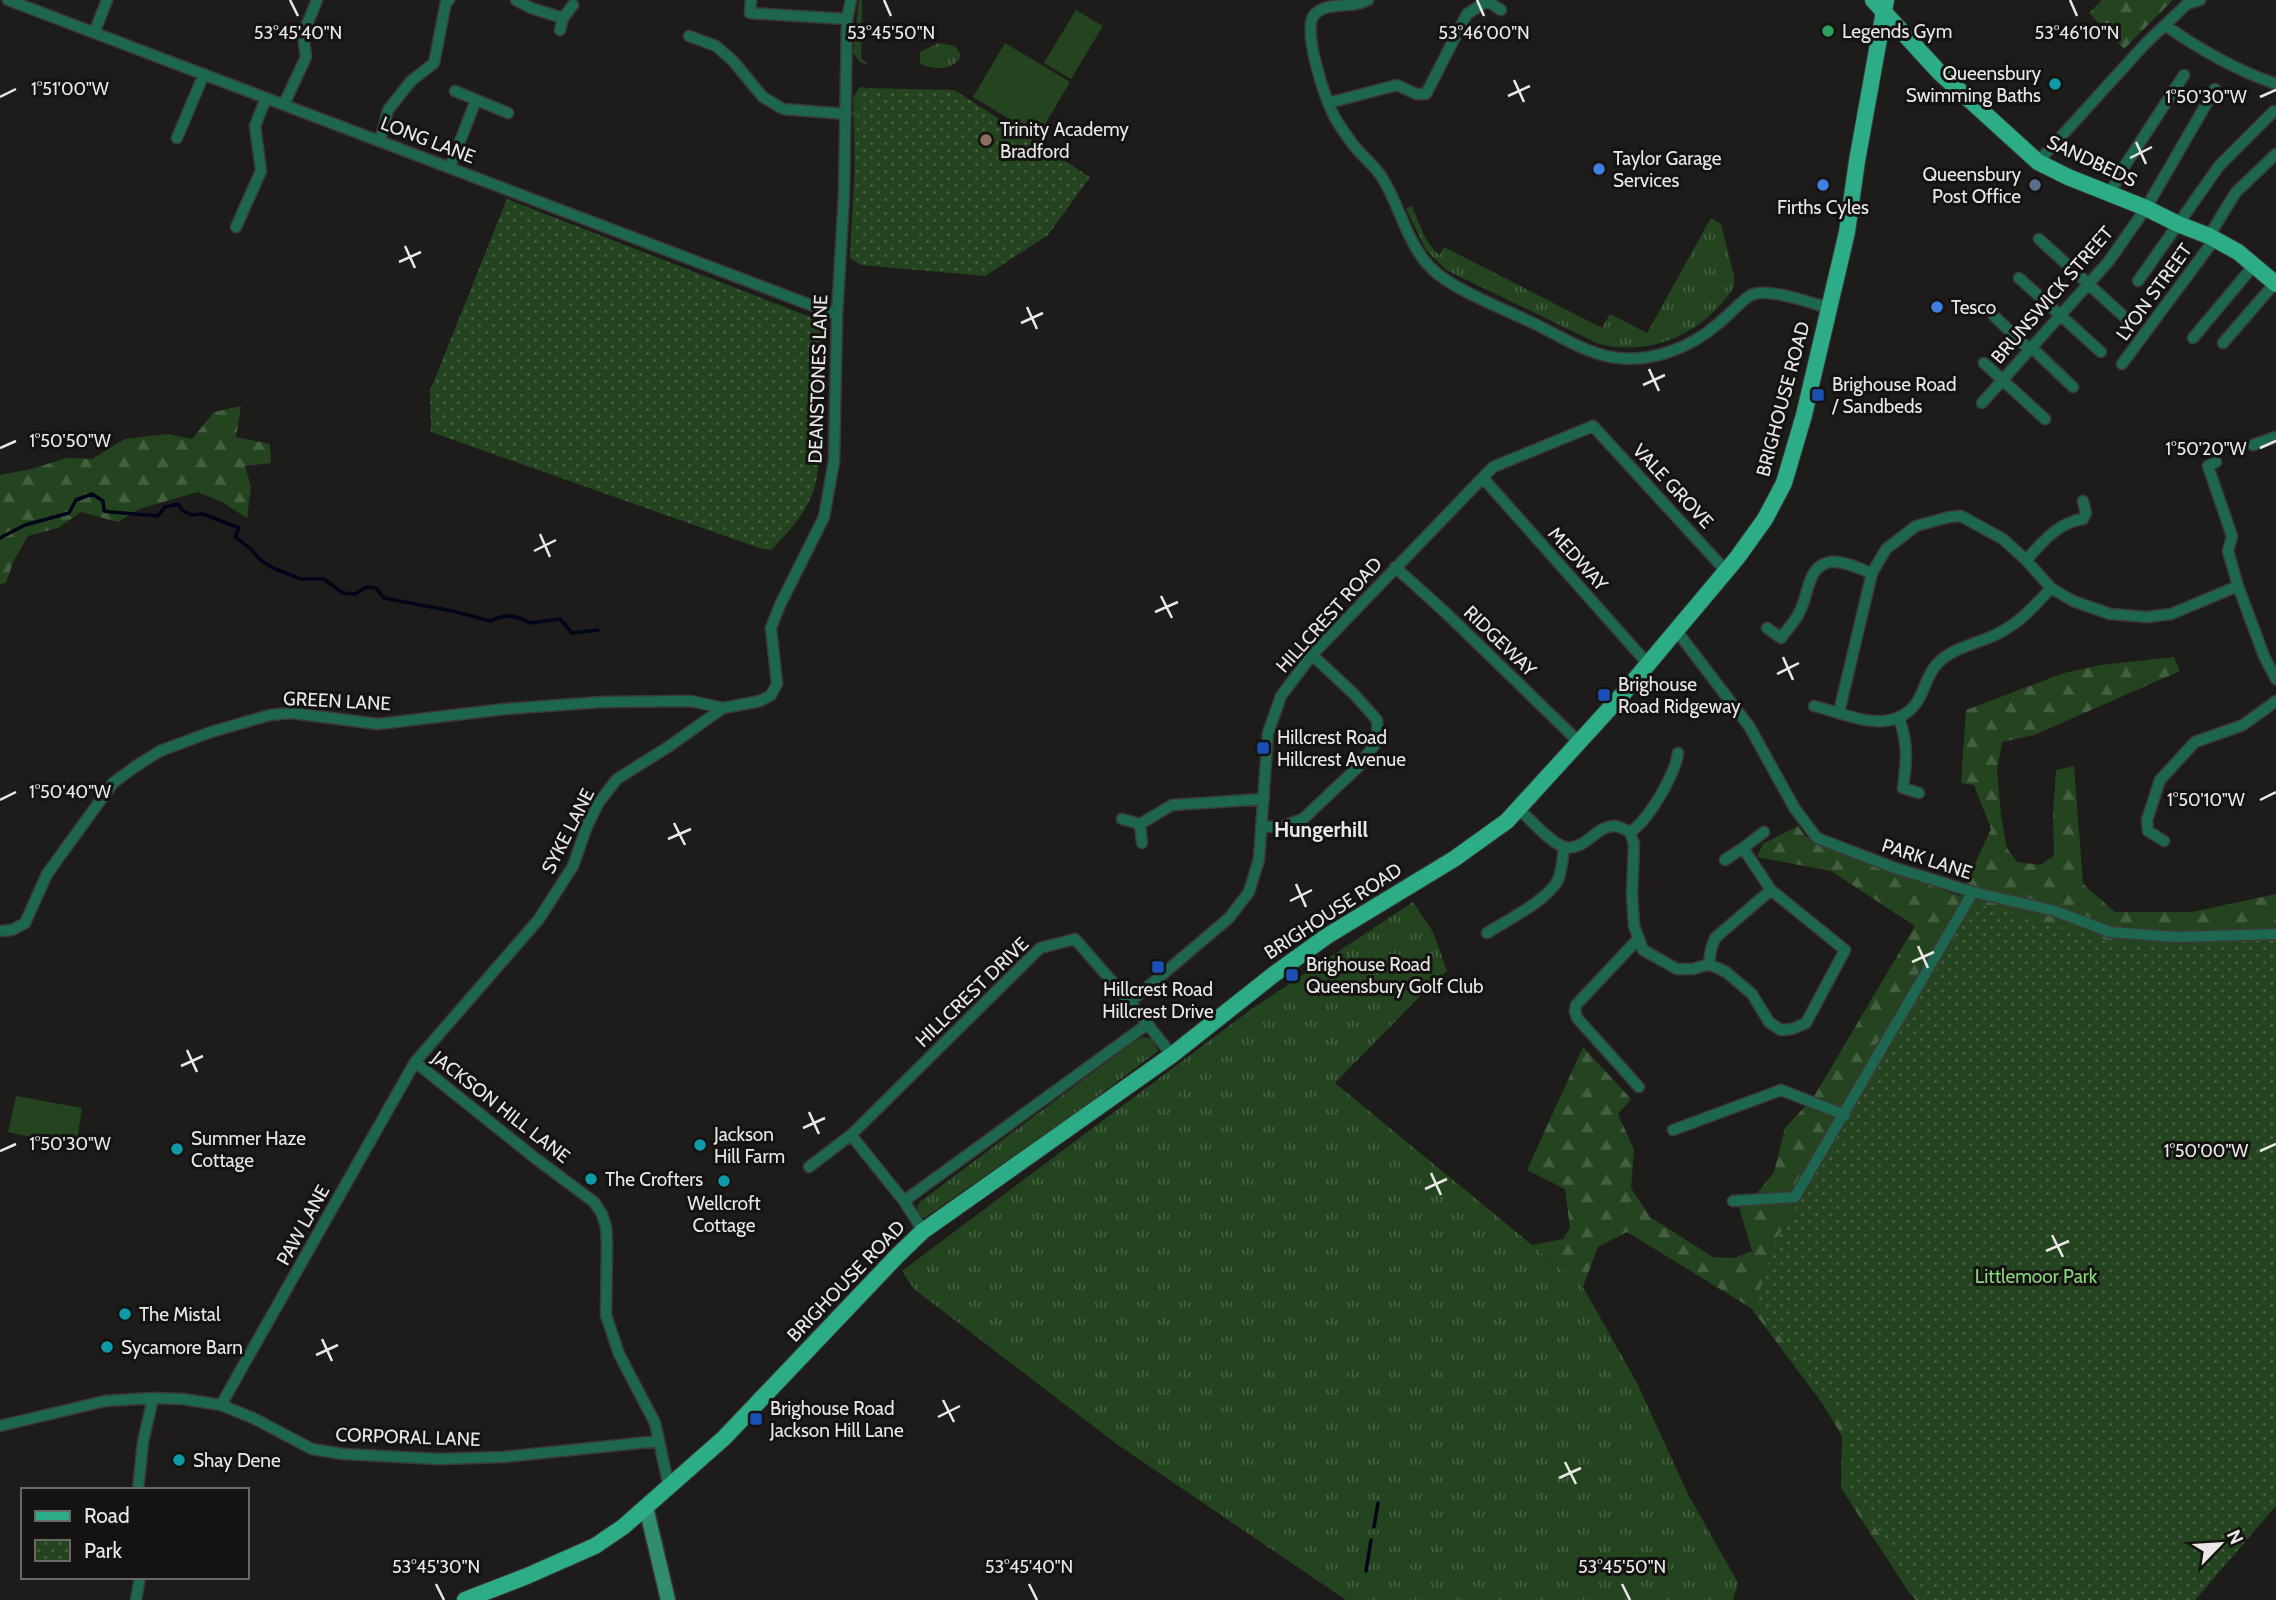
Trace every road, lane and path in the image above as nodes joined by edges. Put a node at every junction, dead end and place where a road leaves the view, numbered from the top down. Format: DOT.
graph roads {
  1 [pos="8,0"];
  2 [pos="107,0"];
  3 [pos="317,0"];
  4 [pos="449,0"];
  5 [pos="516,0"];
  6 [pos="751,0"];
  7 [pos="851,0"];
  8 [pos="1368,0"];
  9 [pos="1872,0"];
  10 [pos="2200,0"];
  11 [pos="1487,1"];
  12 [pos="32,4"];
  13 [pos="573,5"];
  14 [pos="1885,6"];
  15 [pos="1501,10"];
  16 [pos="563,18"];
  17 [pos="847,19"];
  18 [pos="2165,25"];
  19 [pos="560,30"];
  20 [pos="94,33"];
  21 [pos="690,36"];
  22 [pos="204,74"];
  23 [pos="2184,75"];
  24 [pos="2276,84"];
  25 [pos="2215,89"];
  26 [pos="455,91"];
  27 [pos="266,98"];
  28 [pos="477,100"];
  29 [pos="1328,103"];
  30 [pos="284,104"];
  31 [pos="2274,111"];
  32 [pos="508,113"];
  33 [pos="846,114"];
  34 [pos="177,138"];
  35 [pos="380,141"];
  36 [pos="2276,154"];
  37 [pos="2038,162"];
  38 [pos="450,167"];
  39 [pos="2110,194"];
  40 [pos="2146,208"];
  41 [pos="2178,224"];
  42 [pos="236,227"];
  43 [pos="2212,238"];
  44 [pos="2039,239"];
  45 [pos="2255,264"];
  46 [pos="2019,278"];
  47 [pos="2138,281"];
  48 [pos="2276,283"];
  49 [pos="2088,284"];
  50 [pos="1829,307"];
  51 [pos="837,315"];
  52 [pos="1994,316"];
  53 [pos="2060,316"];
  54 [pos="2130,322"];
  55 [pos="2193,338"];
  56 [pos="2223,343"];
  57 [pos="2030,348"];
  58 [pos="2101,352"];
  59 [pos="1984,363"];
  60 [pos="2122,364"];
  61 [pos="2003,380"];
  62 [pos="2073,387"];
  63 [pos="1982,403"];
  64 [pos="2045,419"];
  65 [pos="1593,426"];
  66 [pos="2276,437"];
  67 [pos="2253,445"];
  68 [pos="2208,466"];
  69 [pos="1483,478"];
  70 [pos="2083,501"];
  71 [pos="2026,560"];
  72 [pos="1395,567"];
  73 [pos="1726,571"];
  74 [pos="1872,573"];
  75 [pos="2238,586"];
  76 [pos="2051,588"];
  77 [pos="1767,628"];
  78 [pos="1676,629"];
  79 [pos="1312,655"];
  80 [pos="1648,664"];
  81 [pos="2276,680"];
  82 [pos="2276,701"];
  83 [pos="1814,706"];
  84 [pos="723,708"];
  85 [pos="1839,712"];
  86 [pos="1899,717"];
  87 [pos="1580,743"];
  88 [pos="1680,762"];
  89 [pos="1919,793"];
  90 [pos="1264,800"];
  91 [pos="1519,809"];
  92 [pos="1122,819"];
  93 [pos="1140,824"];
  94 [pos="1263,827"];
  95 [pos="1630,832"];
  96 [pos="1764,832"];
  97 [pos="2164,841"];
  98 [pos="1142,843"];
  99 [pos="1564,847"];
  100 [pos="1744,848"];
  101 [pos="1726,860"];
  102 [pos="1771,890"];
  103 [pos="1973,892"];
  104 [pos="0,931"];
  105 [pos="1487,933"];
  106 [pos="2276,933"];
  107 [pos="1639,939"];
  108 [pos="1709,964"];
  109 [pos="1130,1002"];
  110 [pos="1146,1025"];
  111 [pos="1172,1055"];
  112 [pos="415,1062"];
  113 [pos="1639,1087"];
  114 [pos="1844,1115"];
  115 [pos="1673,1130"];
  116 [pos="852,1135"];
  117 [pos="809,1167"];
  118 [pos="904,1201"];
  119 [pos="1733,1201"];
  120 [pos="923,1231"];
  121 [pos="153,1398"];
  122 [pos="221,1405"];
  123 [pos="0,1426"];
  124 [pos="659,1441"];
  125 [pos="670,1487"];
  126 [pos="138,1488"];
  127 [pos="646,1507"];
  128 [pos="139,1579"];
  129 [pos="136,1600"];
  130 [pos="465,1600"];
  131 [pos="668,1600"];
  1 -- 12 [label="street, LONG LANE"];
  2 -- 20 [label="street"];
  3 -- 30 [label="street"];
  4 -- 35 [label="street"];
  5 -- 16 [label="street"];
  6 -- 17 [label="street"];
  7 -- 17 [label="street, DEANSTONES LANE"];
  8 -- 29 [label="street"];
  9 -- 14 [label="main road, SANDBEDS"];
  10 -- 18 [label="street"];
  11 -- 15 [label="street"];
  11 -- 29 [label="street"];
  12 -- 20 [label="street, LONG LANE"];
  13 -- 16 [label="street"];
  14 -- 37 [label="main road, SANDBEDS"];
  14 -- 50 [label="main road, BRIGHOUSE ROAD"];
  16 -- 19 [label="street"];
  17 -- 33 [label="street, DEANSTONES LANE"];
  18 -- 24 [label="street"];
  18 -- 37 [label="street"];
  20 -- 22 [label="street, LONG LANE"];
  21 -- 33 [label="street"];
  22 -- 27 [label="street, LONG LANE"];
  22 -- 34 [label="street"];
  23 -- 39 [label="street"];
  25 -- 40 [label="street, BRUNSWICK STREET"];
  26 -- 28 [label="street"];
  27 -- 30 [label="street, LONG LANE"];
  27 -- 42 [label="street"];
  28 -- 32 [label="street"];
  28 -- 38 [label="street"];
  29 -- 50 [label="street"];
  30 -- 35 [label="street, LONG LANE"];
  31 -- 41 [label="street"];
  33 -- 51 [label="street, DEANSTONES LANE"];
  35 -- 38 [label="street, LONG LANE"];
  36 -- 43 [label="street, LYON STREET"];
  37 -- 39 [label="main road, SANDBEDS"];
  38 -- 51 [label="street, LONG LANE"];
  39 -- 40 [label="main road, SANDBEDS"];
  40 -- 41 [label="main road, SANDBEDS"];
  40 -- 49 [label="street, BRUNSWICK STREET"];
  41 -- 43 [label="main road, SANDBEDS"];
  41 -- 47 [label="street"];
  43 -- 45 [label="main road, SANDBEDS"];
  43 -- 60 [label="street, LYON STREET"];
  44 -- 49 [label="street"];
  45 -- 48 [label="main road, SANDBEDS"];
  45 -- 55 [label="street"];
  46 -- 53 [label="street"];
  48 -- 56 [label="street"];
  49 -- 53 [label="street, BRUNSWICK STREET"];
  49 -- 54 [label="street"];
  50 -- 73 [label="main road, BRIGHOUSE ROAD"];
  51 -- 84 [label="street, DEANSTONES LANE"];
  52 -- 57 [label="street"];
  53 -- 57 [label="street, BRUNSWICK STREET"];
  53 -- 58 [label="street"];
  57 -- 61 [label="street, BRUNSWICK STREET"];
  57 -- 62 [label="street"];
  59 -- 61 [label="street"];
  61 -- 63 [label="street, BRUNSWICK STREET"];
  61 -- 64 [label="street"];
  65 -- 69 [label="street, HILLCREST ROAD"];
  65 -- 73 [label="street, VALE GROVE"];
  66 -- 67 [label="street"];
  68 -- 75 [label="street"];
  69 -- 72 [label="street, HILLCREST ROAD"];
  69 -- 80 [label="street, MEDWAY"];
  70 -- 71 [label="street"];
  71 -- 74 [label="street"];
  71 -- 76 [label="street"];
  72 -- 79 [label="street, HILLCREST ROAD"];
  72 -- 87 [label="street, RIDGEWAY"];
  73 -- 78 [label="main road, BRIGHOUSE ROAD"];
  74 -- 77 [label="street"];
  74 -- 85 [label="street"];
  75 -- 76 [label="street"];
  75 -- 81 [label="street"];
  76 -- 86 [label="street"];
  78 -- 80 [label="main road, BRIGHOUSE ROAD"];
  78 -- 103 [label="street, PARK LANE"];
  79 -- 90 [label="street, HILLCREST ROAD"];
  79 -- 94 [label="street"];
  80 -- 87 [label="main road, BRIGHOUSE ROAD"];
  82 -- 97 [label="street"];
  83 -- 85 [label="street"];
  84 -- 104 [label="street, GREEN LANE"];
  84 -- 112 [label="street, SYKE LANE"];
  85 -- 86 [label="street"];
  86 -- 89 [label="street"];
  87 -- 91 [label="main road, BRIGHOUSE ROAD"];
  88 -- 95 [label="street"];
  90 -- 93 [label="street"];
  90 -- 94 [label="street, HILLCREST ROAD"];
  91 -- 99 [label="street"];
  91 -- 111 [label="main road, BRIGHOUSE ROAD"];
  92 -- 93 [label="street"];
  93 -- 98 [label="street"];
  94 -- 109 [label="street, HILLCREST ROAD"];
  95 -- 99 [label="street"];
  95 -- 107 [label="street"];
  96 -- 100 [label="street"];
  99 -- 105 [label="street"];
  100 -- 101 [label="street"];
  100 -- 102 [label="street"];
  102 -- 108 [label="street"];
  102 -- 108 [label="street"];
  103 -- 106 [label="street, PARK LANE"];
  103 -- 114 [label="street"];
  107 -- 108 [label="street"];
  107 -- 113 [label="street"];
  109 -- 110 [label="street, HILLCREST DRIVE"];
  109 -- 116 [label="street, HILLCREST DRIVE"];
  110 -- 111 [label="street, HILLCREST DRIVE"];
  110 -- 118 [label="street"];
  111 -- 120 [label="main road, BRIGHOUSE ROAD"];
  112 -- 122 [label="street, PAW LANE"];
  112 -- 124 [label="street, JACKSON HILL LANE"];
  114 -- 115 [label="street"];
  114 -- 119 [label="street"];
  116 -- 117 [label="street, HILLCREST DRIVE"];
  116 -- 118 [label="street"];
  118 -- 120 [label="street"];
  120 -- 125 [label="main road, BRIGHOUSE ROAD"];
  121 -- 122 [label="street, CORPORAL LANE"];
  121 -- 123 [label="street, CORPORAL LANE"];
  121 -- 126 [label="street"];
  122 -- 124 [label="street, CORPORAL LANE"];
  124 -- 125 [label="street, JACKSON HILL LANE"];
  125 -- 127 [label="main road, BRIGHOUSE ROAD"];
  127 -- 130 [label="main road, BRIGHOUSE ROAD"];
  127 -- 131 [label="street"];
  128 -- 129 [label="street"];
}
